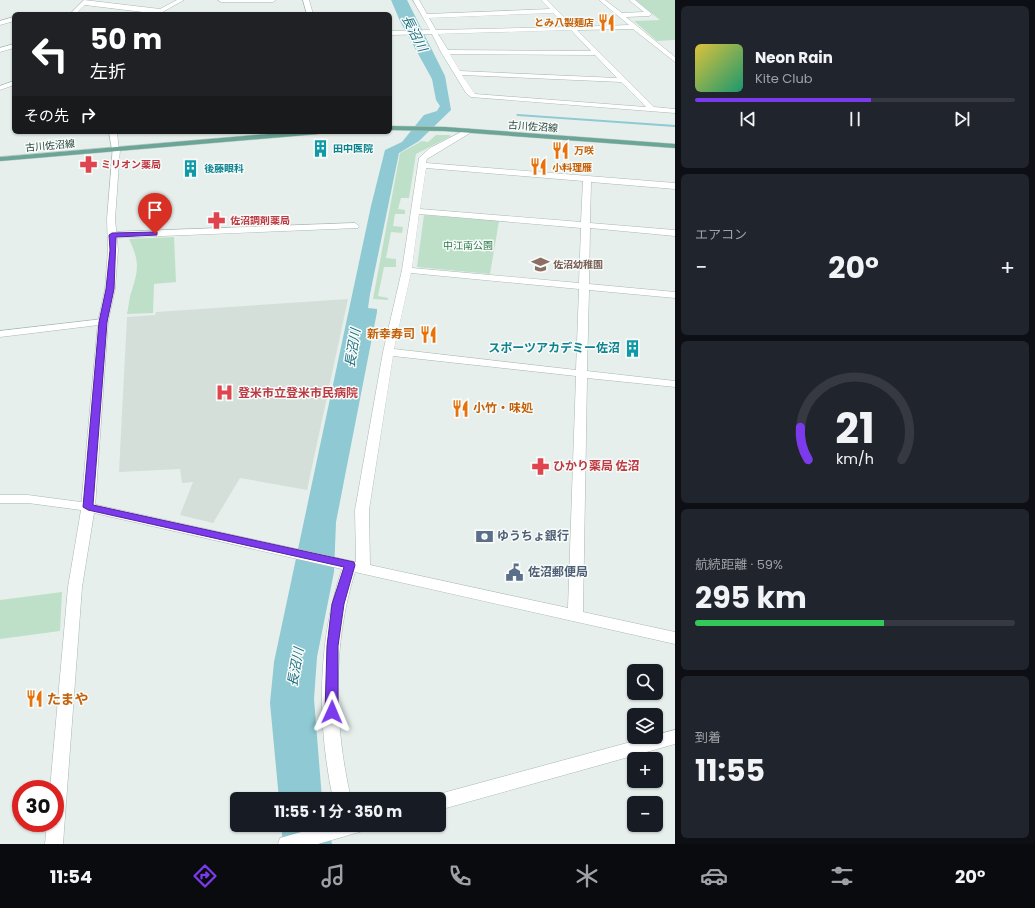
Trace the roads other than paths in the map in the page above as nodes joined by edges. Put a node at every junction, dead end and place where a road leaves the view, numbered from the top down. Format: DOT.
graph roads {
  1 [pos="181,0"];
  2 [pos="221,0"];
  3 [pos="273,0"];
  4 [pos="306,0"];
  5 [pos="416,0"];
  6 [pos="544,0"];
  7 [pos="602,0"];
  8 [pos="632,0"];
  9 [pos="86,2"];
  10 [pos="555,11"];
  11 [pos="75,12"];
  12 [pos="157,12"];
  13 [pos="309,12"];
  14 [pos="620,15"];
  15 [pos="425,16"];
  16 [pos="12,20"];
  17 [pos="0,23"];
  18 [pos="634,27"];
  19 [pos="575,30"];
  20 [pos="434,32"];
  21 [pos="392,33"];
  22 [pos="12,47"];
  23 [pos="0,50"];
  24 [pos="444,52"];
  25 [pos="598,53"];
  26 [pos="675,60"];
  27 [pos="457,73"];
  28 [pos="623,80"];
  29 [pos="12,84"];
  30 [pos="0,88"];
  31 [pos="652,109"];
  32 [pos="675,111"];
  33 [pos="392,128"];
  34 [pos="467,131"];
  35 [pos="113,134"];
  36 [pos="294,134"];
  37 [pos="675,146"];
  38 [pos="116,149"];
  39 [pos="0,159"];
  40 [pos="422,165"];
  41 [pos="587,178"];
  42 [pos="675,186"];
  43 [pos="416,211"];
  44 [pos="355,226"];
  45 [pos="586,226"];
  46 [pos="675,233"];
  47 [pos="112,235"];
  48 [pos="406,270"];
  49 [pos="584,286"];
  50 [pos="675,295"];
  51 [pos="103,322"];
  52 [pos="0,334"];
  53 [pos="388,352"];
  54 [pos="582,374"];
  55 [pos="675,384"];
  56 [pos="0,499"];
  57 [pos="88,507"];
  58 [pos="352,565"];
  59 [pos="575,615"];
  60 [pos="675,638"];
  61 [pos="675,736"];
  62 [pos="341,792"];
  63 [pos="446,800"];
  64 [pos="330,832"];
  65 [pos="54,844"];
  66 [pos="287,844"];
  1 -- 12 [label="street"];
  2 -- 3 [label="street"];
  4 -- 13 [label="street"];
  5 -- 15 [label="street"];
  6 -- 10 [label="street"];
  7 -- 14 [label="street"];
  8 -- 14 [label="street"];
  9 -- 11 [label="street"];
  9 -- 12 [label="street"];
  10 -- 15 [label="street"];
  10 -- 19 [label="street"];
  14 -- 18 [label="street"];
  15 -- 20 [label="street"];
  16 -- 17 [label="street"];
  18 -- 19 [label="street"];
  18 -- 26 [label="street"];
  19 -- 20 [label="street"];
  19 -- 25 [label="street"];
  20 -- 21 [label="street"];
  20 -- 24 [label="street"];
  22 -- 23 [label="street"];
  24 -- 25 [label="street"];
  24 -- 27 [label="street"];
  25 -- 28 [label="street"];
  27 -- 28 [label="street"];
  27 -- 31 [label="street"];
  28 -- 31 [label="street"];
  29 -- 30 [label="street"];
  31 -- 32 [label="street"];
  33 -- 34 [label="main road, 古川佐沼線"];
  34 -- 37 [label="main road, 古川佐沼線"];
  34 -- 40 [label="street"];
  35 -- 38 [label="street"];
  36 -- 38 [label="main road, 古川佐沼線"];
  38 -- 39 [label="main road, 古川佐沼線"];
  38 -- 47 [label="street"];
  40 -- 41 [label="street"];
  40 -- 43 [label="street"];
  41 -- 42 [label="street"];
  41 -- 45 [label="street"];
  43 -- 45 [label="street"];
  43 -- 48 [label="street"];
  44 -- 47 [label="street"];
  45 -- 46 [label="street"];
  45 -- 49 [label="street"];
  47 -- 51 [label="street"];
  48 -- 49 [label="street"];
  48 -- 53 [label="street"];
  49 -- 50 [label="street"];
  49 -- 54 [label="street"];
  51 -- 52 [label="street"];
  51 -- 57 [label="street"];
  53 -- 54 [label="street"];
  53 -- 58 [label="street"];
  54 -- 55 [label="street"];
  54 -- 59 [label="street"];
  56 -- 57 [label="street"];
  57 -- 58 [label="street"];
  57 -- 65 [label="street"];
  58 -- 59 [label="street"];
  58 -- 62 [label="street"];
  59 -- 60 [label="street"];
  61 -- 63 [label="street"];
  64 -- 66 [label="street"];
}
